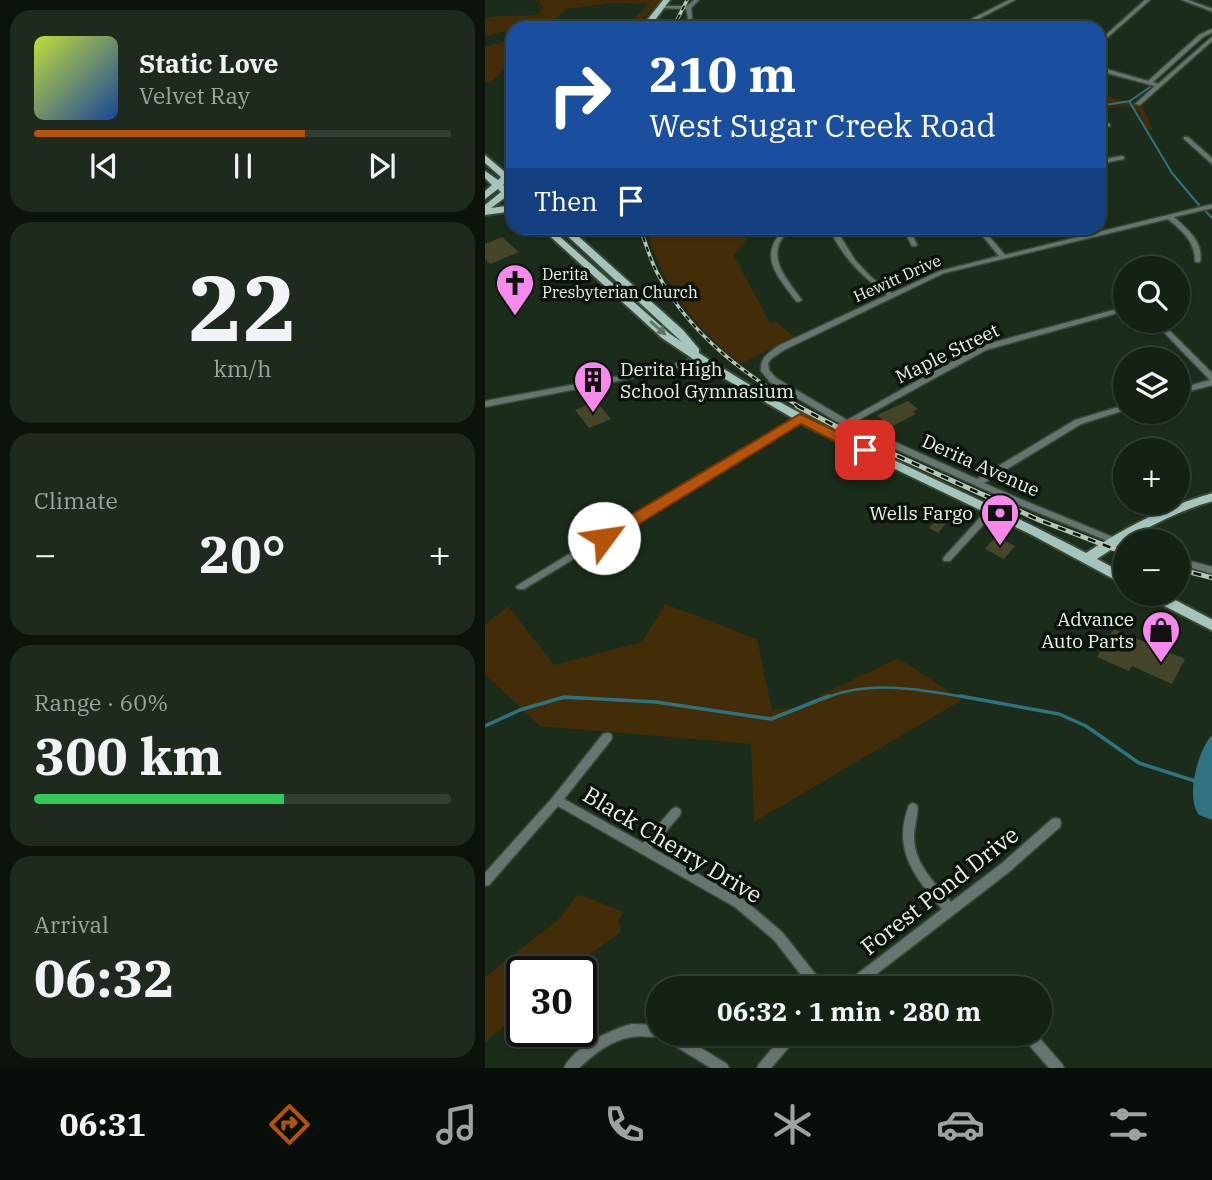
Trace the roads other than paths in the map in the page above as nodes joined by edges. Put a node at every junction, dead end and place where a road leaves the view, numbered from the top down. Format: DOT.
graph roads {
  1 [pos="668,0"];
  2 [pos="697,0"];
  3 [pos="1013,0"];
  4 [pos="1148,0"];
  5 [pos="1184,0"];
  6 [pos="661,8"];
  7 [pos="688,8"];
  8 [pos="1212,11"];
  9 [pos="651,21"];
  10 [pos="689,21"];
  11 [pos="971,21"];
  12 [pos="1212,30"];
  13 [pos="1212,37"];
  14 [pos="1106,38"];
  15 [pos="1106,71"];
  16 [pos="1149,82"];
  17 [pos="1159,85"];
  18 [pos="1138,104"];
  19 [pos="1109,125"];
  20 [pos="1106,126"];
  21 [pos="1186,138"];
  22 [pos="1212,150"];
  23 [pos="1200,152"];
  24 [pos="1123,158"];
  25 [pos="488,161"];
  26 [pos="1106,161"];
  27 [pos="506,162"];
  28 [pos="1212,163"];
  29 [pos="485,174"];
  30 [pos="506,184"];
  31 [pos="506,186"];
  32 [pos="506,188"];
  33 [pos="506,189"];
  34 [pos="485,196"];
  35 [pos="1212,206"];
  36 [pos="506,209"];
  37 [pos="485,211"];
  38 [pos="1169,216"];
  39 [pos="1106,231"];
  40 [pos="553,235"];
  41 [pos="572,235"];
  42 [pos="780,235"];
  43 [pos="836,235"];
  44 [pos="911,235"];
  45 [pos="985,235"];
  46 [pos="1090,235"];
  47 [pos="914,246"];
  48 [pos="1003,256"];
  49 [pos="1198,261"];
  50 [pos="599,276"];
  51 [pos="632,289"];
  52 [pos="891,295"];
  53 [pos="798,300"];
  54 [pos="1113,312"];
  55 [pos="1167,333"];
  56 [pos="699,358"];
  57 [pos="765,359"];
  58 [pos="1212,380"];
  59 [pos="1190,388"];
  60 [pos="485,404"];
  61 [pos="1113,411"];
  62 [pos="800,418"];
  63 [pos="846,423"];
  64 [pos="831,434"];
  65 [pos="977,483"];
  66 [pos="1212,497"];
  67 [pos="992,510"];
  68 [pos="1143,529"];
  69 [pos="1113,540"];
  70 [pos="1113,546"];
  71 [pos="948,559"];
  72 [pos="1087,559"];
  73 [pos="1190,565"];
  74 [pos="1212,571"];
  75 [pos="1113,573"];
  76 [pos="521,587"];
  77 [pos="1174,606"];
  78 [pos="1212,626"];
  79 [pos="607,737"];
  80 [pos="557,800"];
  81 [pos="913,808"];
  82 [pos="676,812"];
  83 [pos="1056,822"];
  84 [pos="644,850"];
  85 [pos="485,881"];
  86 [pos="951,910"];
  87 [pos="810,976"];
  88 [pos="864,976"];
  89 [pos="646,1031"];
  90 [pos="686,1046"];
  91 [pos="782,1046"];
  92 [pos="1038,1046"];
  93 [pos="570,1068"];
  94 [pos="723,1068"];
  95 [pos="763,1068"];
  96 [pos="1058,1068"];
  1 -- 6 [label="main road"];
  2 -- 7 [label="street"];
  3 -- 11 [label="street"];
  4 -- 14 [label="street"];
  5 -- 8 [label="street"];
  6 -- 7 [label="street"];
  6 -- 9 [label="main road"];
  7 -- 10 [label="street"];
  12 -- 16 [label="street"];
  13 -- 17 [label="street"];
  15 -- 16 [label="street"];
  16 -- 17 [label="street"];
  17 -- 18 [label="street"];
  19 -- 20 [label="street"];
  21 -- 23 [label="street"];
  22 -- 23 [label="street"];
  23 -- 28 [label="street"];
  24 -- 26 [label="street"];
  25 -- 27 [label="main road"];
  25 -- 30 [label="main road"];
  29 -- 31 [label="main road"];
  32 -- 34 [label="main road"];
  33 -- 37 [label="main road"];
  35 -- 38 [label="street, Hewitt Drive"];
  36 -- 37 [label="main road"];
  38 -- 39 [label="street, Hewitt Drive"];
  38 -- 49 [label="street"];
  40 -- 50 [label="main road"];
  41 -- 51 [label="main road"];
  42 -- 53 [label="street"];
  43 -- 52 [label="street"];
  44 -- 47 [label="street"];
  45 -- 48 [label="street"];
  46 -- 48 [label="street, Hewitt Drive"];
  48 -- 52 [label="street, Hewitt Drive"];
  50 -- 51 [label="main road"];
  50 -- 56 [label="main road, one-way"];
  51 -- 56 [label="main road"];
  52 -- 57 [label="street, Hewitt Drive"];
  54 -- 63 [label="street, Maple Street"];
  55 -- 58 [label="street"];
  56 -- 60 [label="street"];
  56 -- 62 [label="main road"];
  57 -- 63 [label="street, Derita Avenue"];
  58 -- 59 [label="street"];
  61 -- 65 [label="street"];
  62 -- 64 [label="main road"];
  62 -- 76 [label="street"];
  63 -- 64 [label="street, Maple Street"];
  63 -- 65 [label="street, Derita Avenue"];
  64 -- 67 [label="main road"];
  65 -- 69 [label="street, Derita Avenue"];
  66 -- 68 [label="main road"];
  67 -- 71 [label="street"];
  67 -- 72 [label="main road"];
  70 -- 72 [label="main road"];
  72 -- 75 [label="main road"];
  73 -- 74 [label="street"];
  77 -- 78 [label="main road"];
  79 -- 80 [label="street"];
  80 -- 84 [label="street, Black Cherry Drive"];
  80 -- 85 [label="street"];
  81 -- 86 [label="street"];
  82 -- 84 [label="street"];
  83 -- 86 [label="street, Forest Pond Drive"];
  84 -- 87 [label="street, Black Cherry Drive"];
  86 -- 88 [label="street, Forest Pond Drive"];
  89 -- 93 [label="street"];
  90 -- 94 [label="street"];
  91 -- 95 [label="street"];
  92 -- 96 [label="street"];
}
